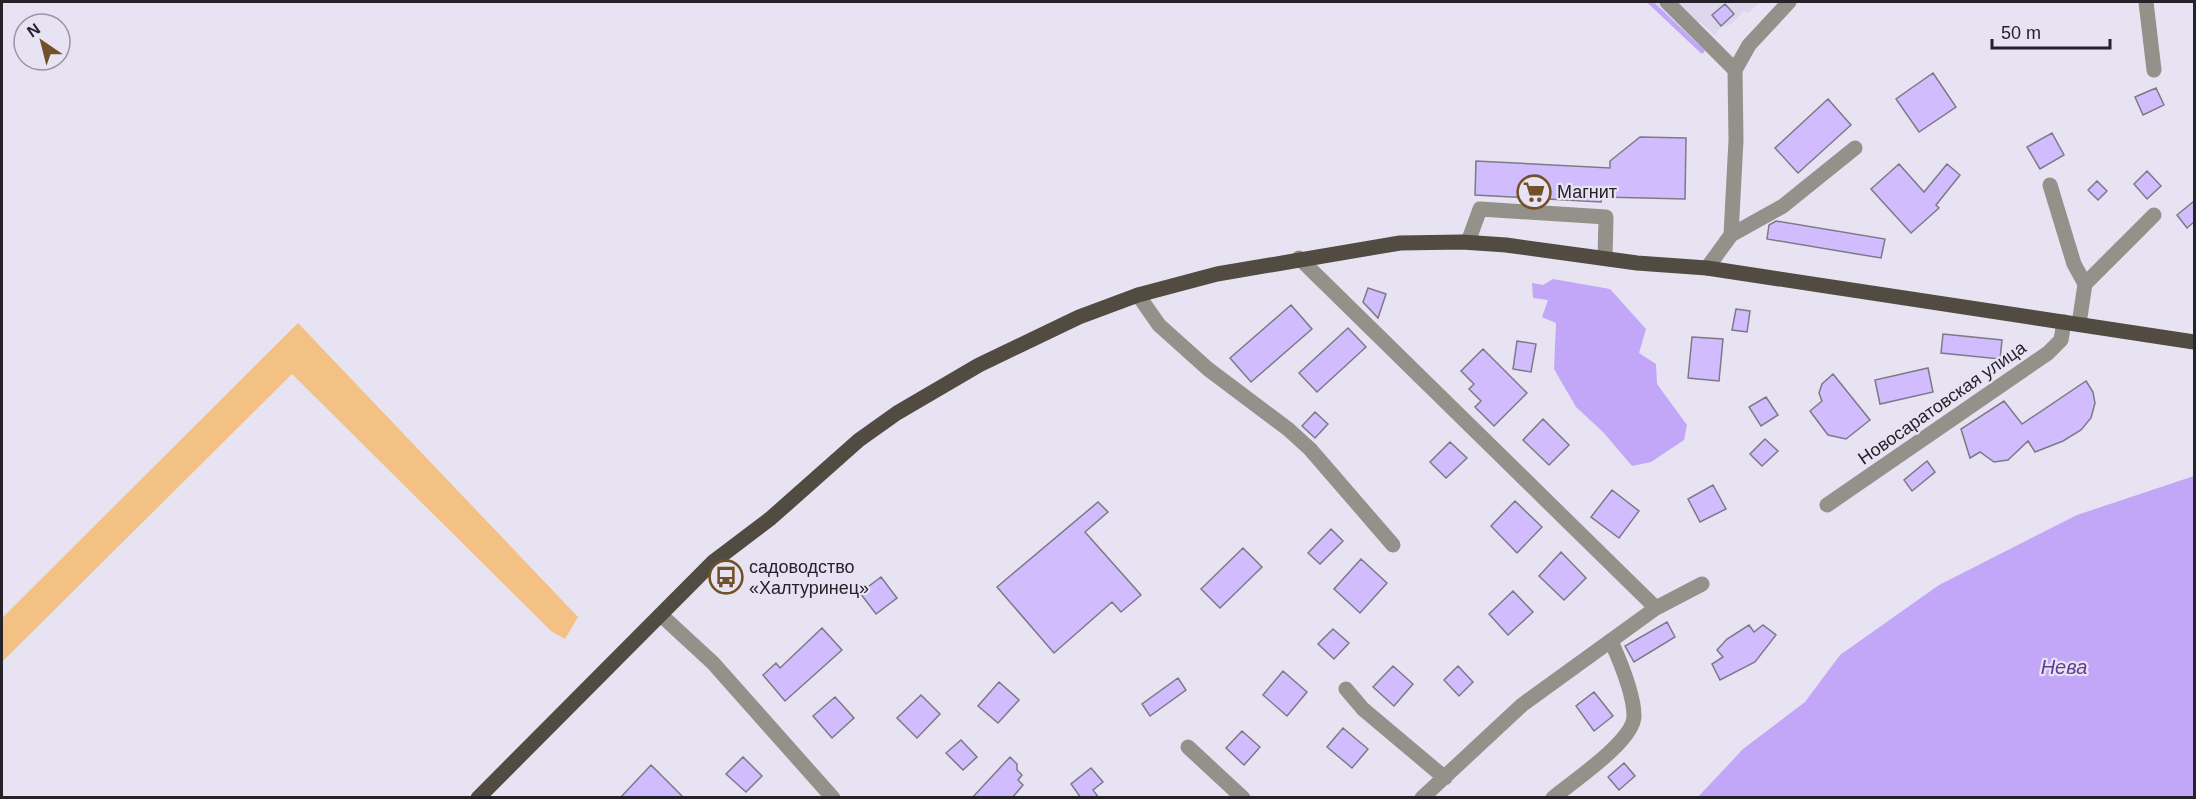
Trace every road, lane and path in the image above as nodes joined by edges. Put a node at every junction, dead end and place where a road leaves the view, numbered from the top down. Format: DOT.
graph roads {
  1 [pos="1667,2"];
  2 [pos="1789,2"];
  3 [pos="2146,2"];
  4 [pos="1735,70"];
  5 [pos="2154,70"];
  6 [pos="1855,148"];
  7 [pos="2050,185"];
  8 [pos="2154,215"];
  9 [pos="1731,236"];
  10 [pos="1468,242"];
  11 [pos="1299,258"];
  12 [pos="1605,258"];
  13 [pos="1707,268"];
  14 [pos="2085,284"];
  15 [pos="1138,295"];
  16 [pos="2072,323"];
  17 [pos="2194,342"];
  18 [pos="1827,506"];
  19 [pos="1393,545"];
  20 [pos="1702,584"];
  21 [pos="1656,608"];
  22 [pos="661,615"];
  23 [pos="1611,641"];
  24 [pos="1346,689"];
  25 [pos="1188,747"];
  26 [pos="1445,778"];
  27 [pos="478,798"];
  28 [pos="834,798"];
  29 [pos="1243,798"];
  30 [pos="1422,798"];
  31 [pos="1553,798"];
  1 -- 4 [label="street"];
  2 -- 4 [label="street"];
  3 -- 5 [label="street"];
  4 -- 9 [label="street"];
  6 -- 9 [label="street"];
  7 -- 14 [label="street"];
  8 -- 14 [label="street"];
  9 -- 13 [label="street"];
  10 -- 11 [label="main road"];
  10 -- 12 [label="main road"];
  10 -- 12 [label="street"];
  11 -- 15 [label="main road"];
  11 -- 21 [label="street"];
  12 -- 13 [label="main road"];
  13 -- 16 [label="main road"];
  14 -- 16 [label="street, Новосаратовская улица"];
  15 -- 19 [label="street"];
  15 -- 22 [label="main road"];
  16 -- 17 [label="main road"];
  16 -- 18 [label="street, Новосаратовская улица"];
  20 -- 21 [label="street"];
  21 -- 23 [label="street"];
  22 -- 27 [label="main road"];
  22 -- 28 [label="street"];
  23 -- 26 [label="street"];
  23 -- 31 [label="street"];
  24 -- 26 [label="street"];
  25 -- 29 [label="street"];
  26 -- 30 [label="street"];
}
